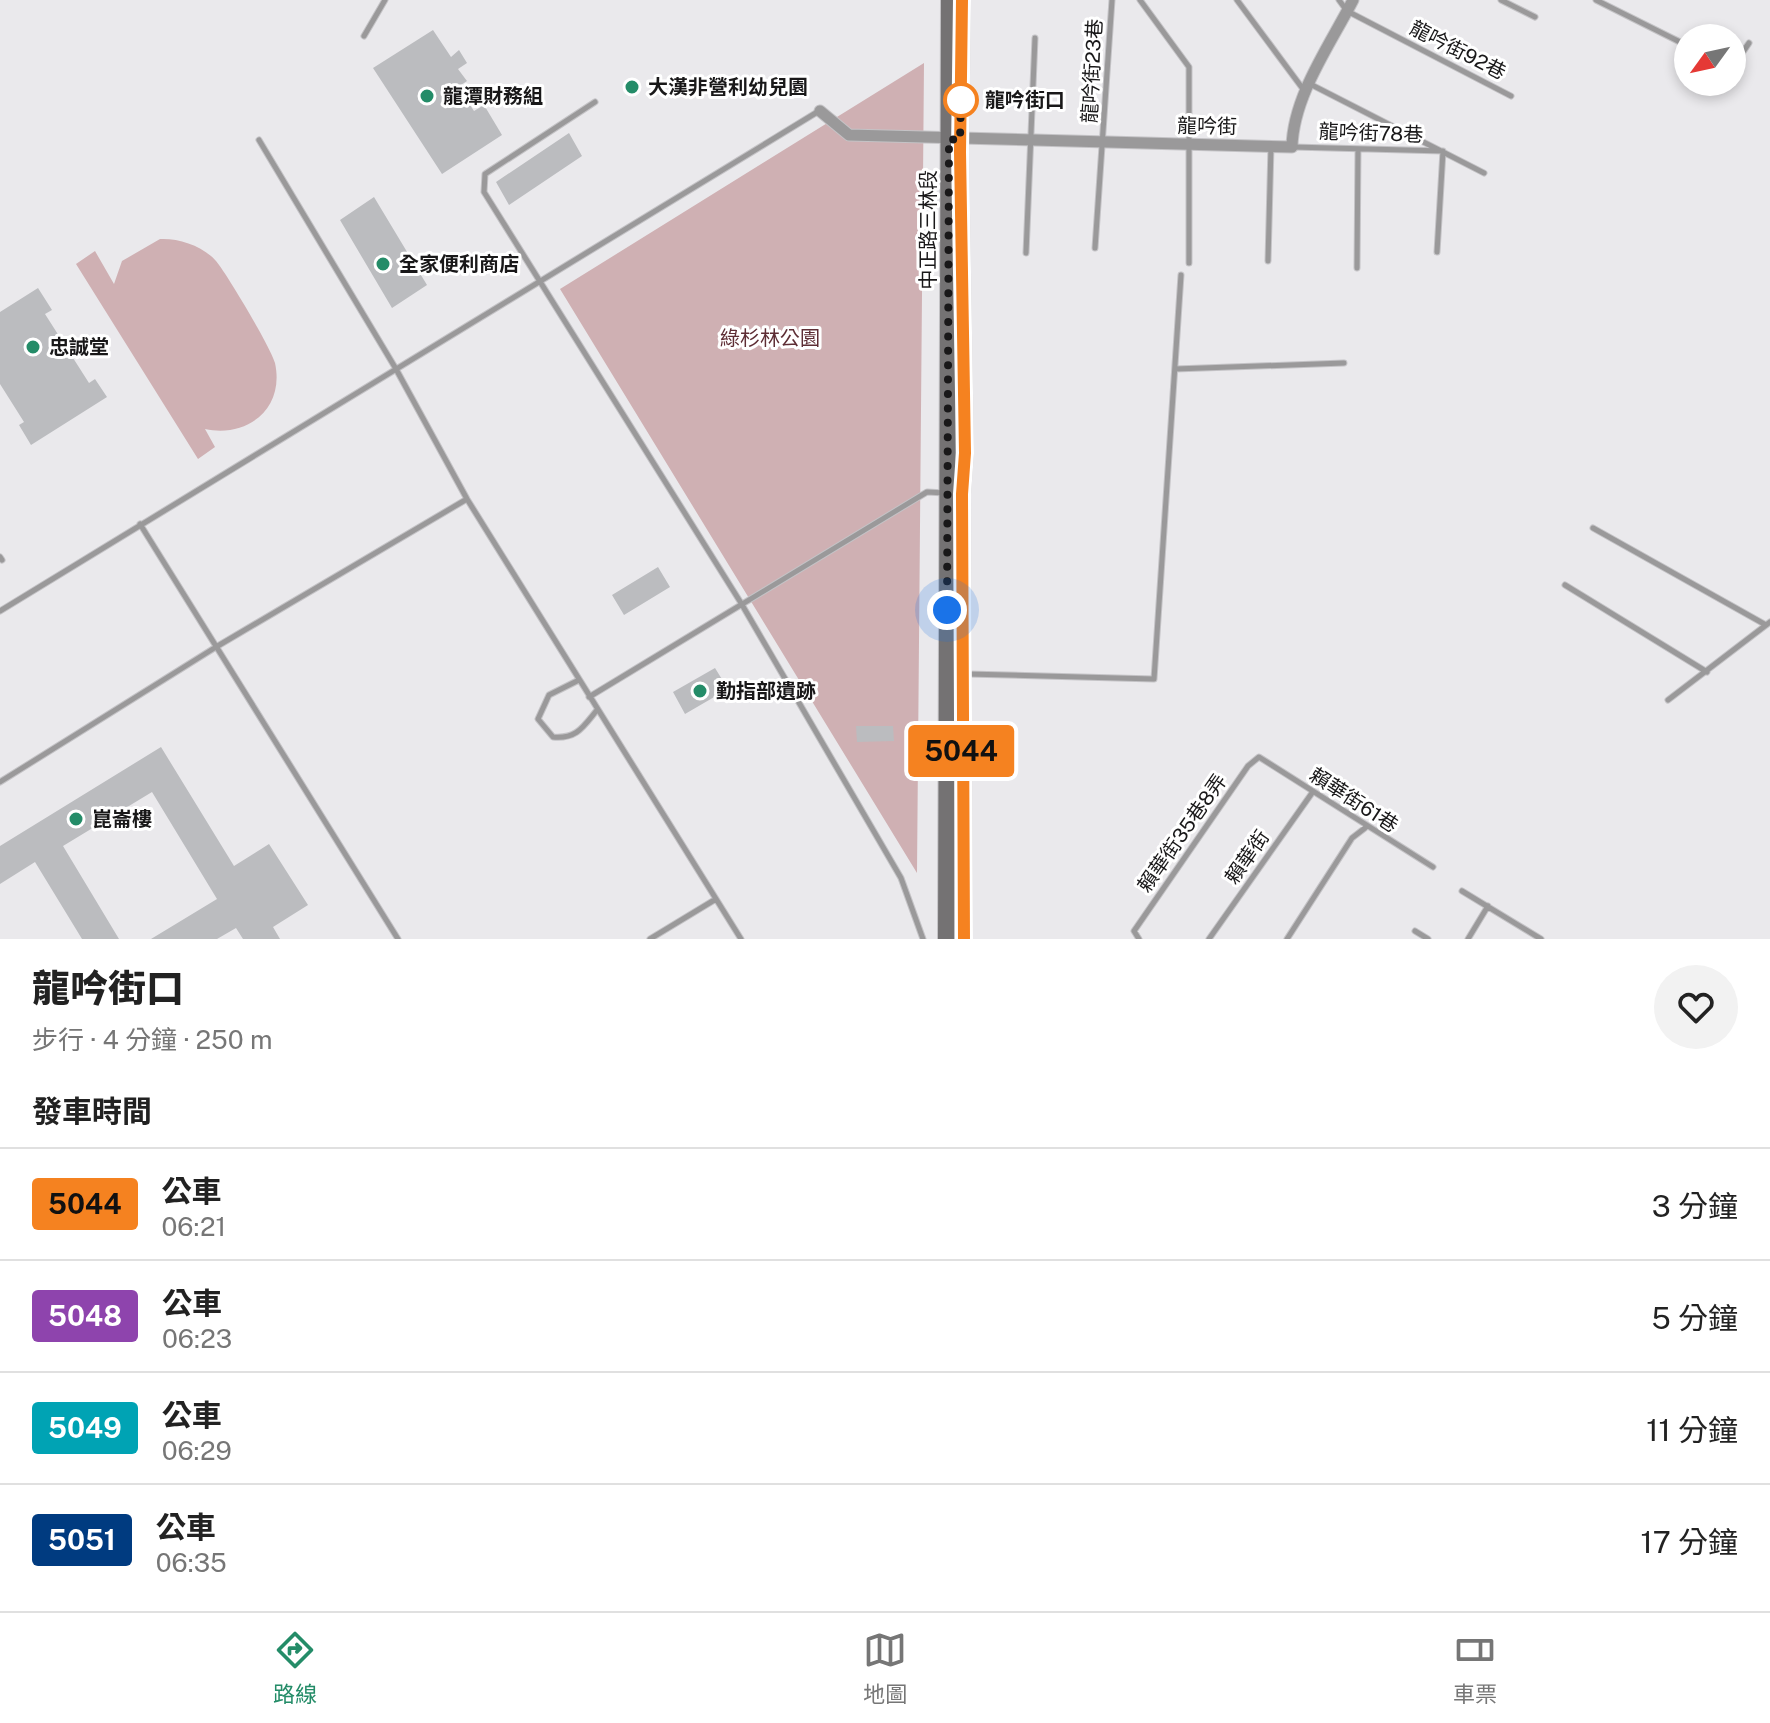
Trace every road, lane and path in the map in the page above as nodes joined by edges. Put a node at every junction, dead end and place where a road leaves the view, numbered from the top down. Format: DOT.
graph roads {
  1 [pos="385,0"];
  2 [pos="949,0"];
  3 [pos="962,0"];
  4 [pos="1112,0"];
  5 [pos="1140,0"];
  6 [pos="1237,0"];
  7 [pos="1339,0"];
  8 [pos="1501,0"];
  9 [pos="1596,0"];
  10 [pos="1350,5"];
  11 [pos="1535,17"];
  12 [pos="364,36"];
  13 [pos="1035,38"];
  14 [pos="1674,39"];
  15 [pos="1749,43"];
  16 [pos="1746,47"];
  17 [pos="1308,88"];
  18 [pos="1511,96"];
  19 [pos="595,102"];
  20 [pos="820,111"];
  21 [pos="259,140"];
  22 [pos="955,140"];
  23 [pos="1030,142"];
  24 [pos="1190,143"];
  25 [pos="1104,144"];
  26 [pos="1271,146"];
  27 [pos="1292,147"];
  28 [pos="1358,149"];
  29 [pos="1443,151"];
  30 [pos="1484,173"];
  31 [pos="1095,248"];
  32 [pos="1437,252"];
  33 [pos="1026,253"];
  34 [pos="1268,261"];
  35 [pos="1189,263"];
  36 [pos="1357,268"];
  37 [pos="1181,275"];
  38 [pos="539,281"];
  39 [pos="1344,363"];
  40 [pos="396,369"];
  41 [pos="1175,369"];
  42 [pos="954,494"];
  43 [pos="467,499"];
  44 [pos="140,524"];
  45 [pos="1593,528"];
  46 [pos="1565,585"];
  47 [pos="741,603"];
  48 [pos="0,611"];
  49 [pos="1768,623"];
  50 [pos="216,647"];
  51 [pos="1707,672"];
  52 [pos="962,673"];
  53 [pos="579,680"];
  54 [pos="589,697"];
  55 [pos="1668,700"];
  56 [pos="597,710"];
  57 [pos="1259,757"];
  58 [pos="0,782"];
  59 [pos="1312,793"];
  60 [pos="1365,828"];
  61 [pos="1433,867"];
  62 [pos="1462,891"];
  63 [pos="716,899"];
  64 [pos="1488,906"];
  65 [pos="1415,931"];
  66 [pos="956,938"];
  67 [pos="398,939"];
  68 [pos="650,939"];
  69 [pos="741,939"];
  70 [pos="923,939"];
  71 [pos="1139,939"];
  72 [pos="1209,939"];
  73 [pos="1287,939"];
  74 [pos="1428,939"];
  75 [pos="1468,939"];
  76 [pos="1541,939"];
  1 -- 12 [label="lane"];
  2 -- 22 [label="main road, 中正路三林段"];
  3 -- 22 [label="main road, 中正路三林段"];
  4 -- 25 [label="lane, 龍吟街23巷"];
  5 -- 24 [label="lane"];
  6 -- 17 [label="lane"];
  7 -- 10 [label="lane"];
  8 -- 11 [label="lane"];
  9 -- 14 [label="lane"];
  10 -- 17 [label="street"];
  10 -- 18 [label="lane, 龍吟街92巷"];
  13 -- 23 [label="lane"];
  15 -- 16 [label="lane"];
  17 -- 27 [label="street"];
  17 -- 29 [label="lane"];
  19 -- 38 [label="lane"];
  20 -- 22 [label="street, 龍吟街"];
  20 -- 38 [label="lane"];
  21 -- 40 [label="lane"];
  22 -- 23 [label="street, 龍吟街"];
  22 -- 42 [label="main road, 中正路三林段"];
  22 -- 42 [label="main road, 中正路三林段"];
  23 -- 25 [label="street, 龍吟街"];
  23 -- 33 [label="lane"];
  24 -- 25 [label="street, 龍吟街"];
  24 -- 26 [label="street, 龍吟街"];
  24 -- 35 [label="lane"];
  25 -- 31 [label="lane, 龍吟街23巷"];
  26 -- 27 [label="street, 龍吟街"];
  26 -- 34 [label="lane"];
  27 -- 28 [label="lane, 龍吟街78巷"];
  28 -- 29 [label="lane, 龍吟街78巷"];
  28 -- 36 [label="lane"];
  29 -- 30 [label="lane"];
  29 -- 32 [label="lane, 龍吟街78巷"];
  37 -- 41 [label="lane"];
  38 -- 40 [label="lane"];
  38 -- 47 [label="lane"];
  39 -- 41 [label="lane"];
  40 -- 43 [label="lane"];
  40 -- 44 [label="lane"];
  41 -- 52 [label="lane"];
  42 -- 47 [label="lane"];
  42 -- 52 [label="main road"];
  42 -- 66 [label="main road"];
  43 -- 50 [label="lane"];
  43 -- 53 [label="lane"];
  44 -- 48 [label="lane"];
  44 -- 50 [label="lane"];
  45 -- 49 [label="lane"];
  46 -- 51 [label="lane"];
  47 -- 54 [label="lane"];
  47 -- 70 [label="lane"];
  49 -- 51 [label="lane"];
  50 -- 58 [label="lane"];
  50 -- 67 [label="lane"];
  51 -- 55 [label="lane"];
  52 -- 66 [label="main road"];
  53 -- 54 [label="lane"];
  53 -- 56 [label="lane"];
  54 -- 56 [label="lane"];
  56 -- 63 [label="lane"];
  57 -- 59 [label="lane, 賴華街61巷"];
  57 -- 71 [label="lane, 賴華街35巷8弄"];
  59 -- 60 [label="lane, 賴華街61巷"];
  59 -- 72 [label="lane, 賴華街"];
  60 -- 61 [label="lane, 賴華街61巷"];
  60 -- 73 [label="lane"];
  62 -- 64 [label="lane"];
  63 -- 68 [label="lane"];
  63 -- 69 [label="lane"];
  64 -- 75 [label="lane"];
  64 -- 76 [label="lane"];
  65 -- 74 [label="lane"];
}
